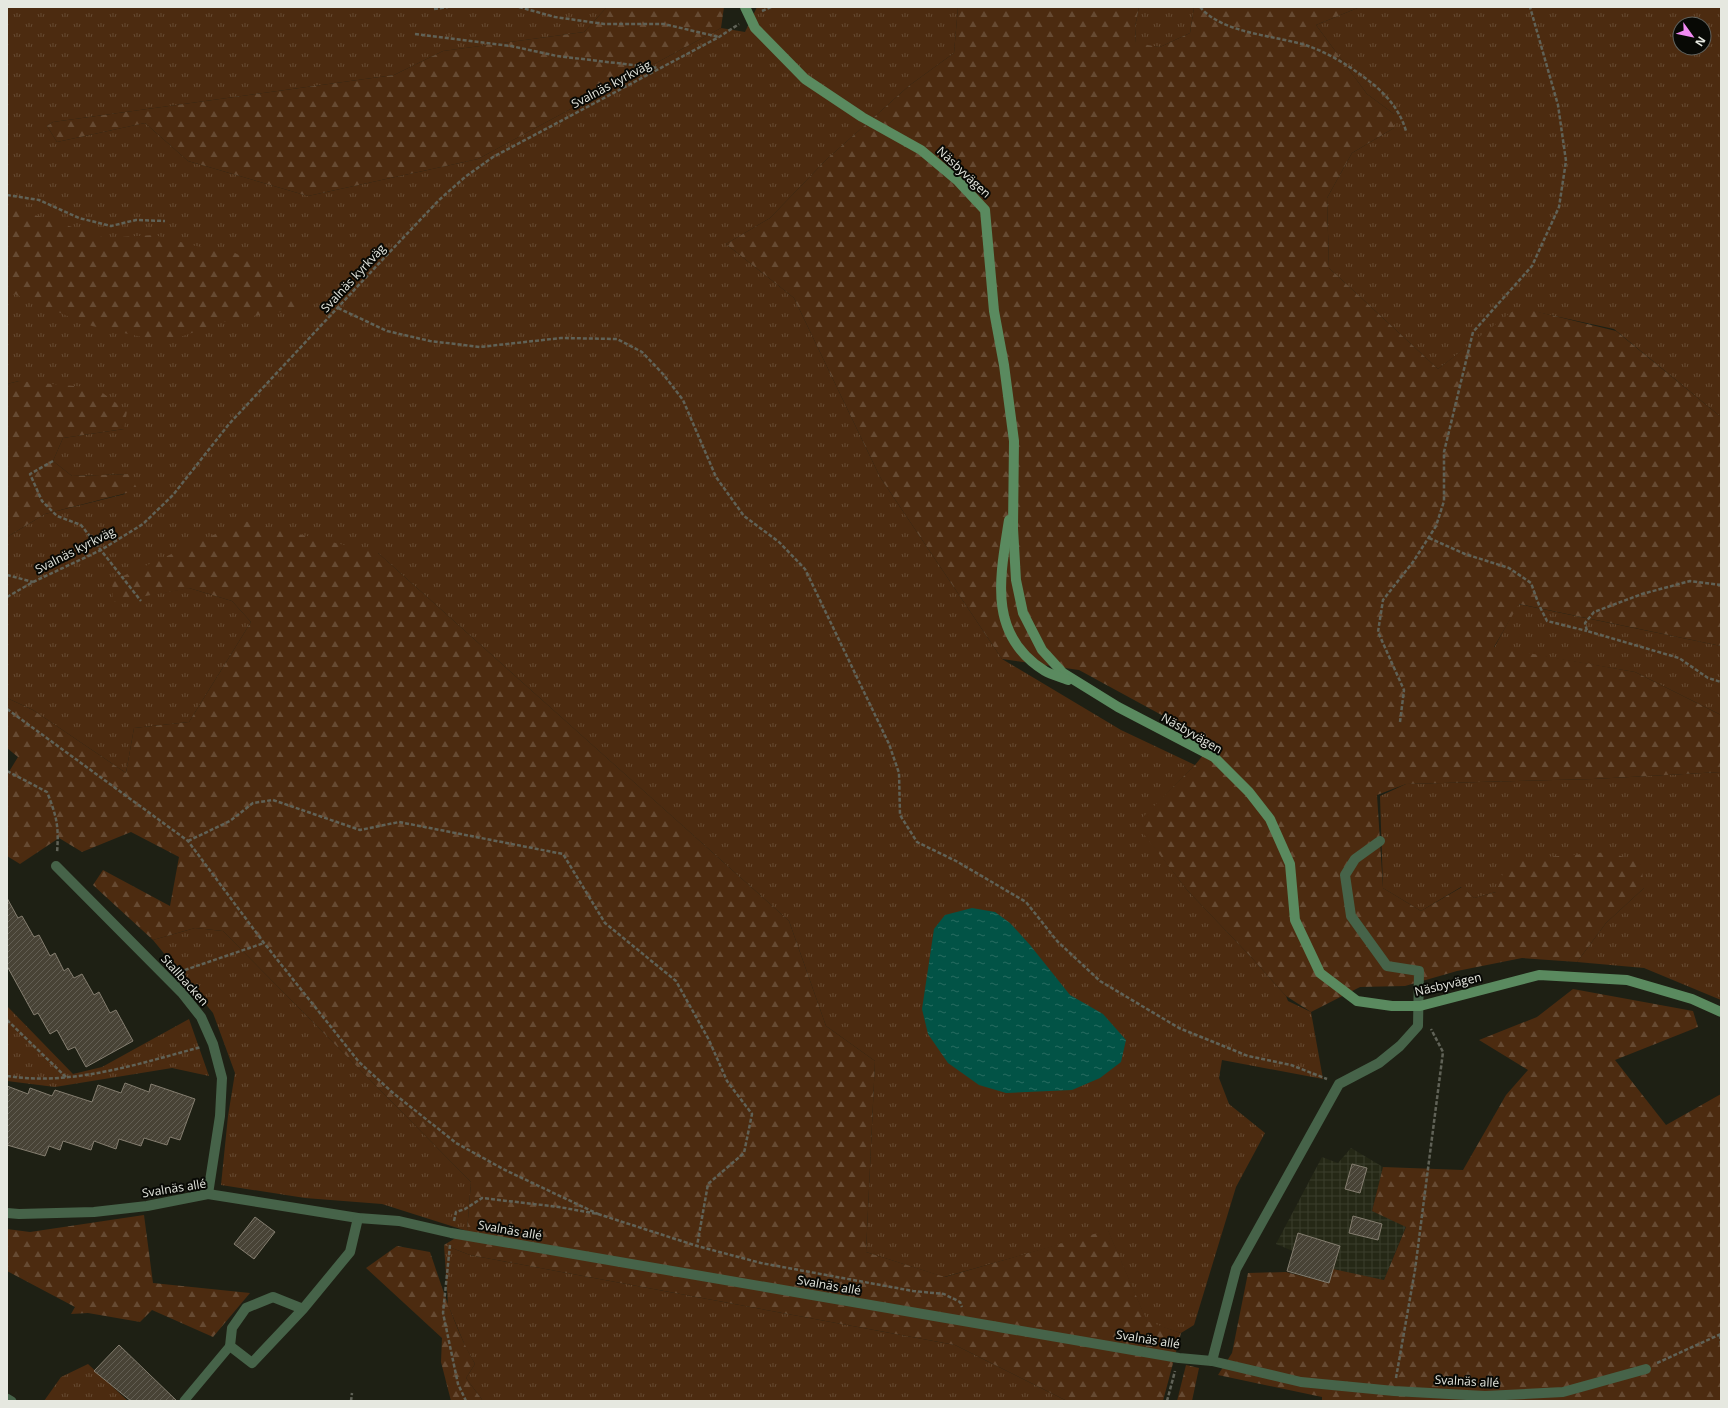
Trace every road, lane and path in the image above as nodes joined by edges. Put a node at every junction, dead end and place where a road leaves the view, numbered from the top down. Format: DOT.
graph roads {
  1 [pos="448,7"];
  2 [pos="519,7"];
  3 [pos="745,7"];
  4 [pos="1200,7"];
  5 [pos="1530,7"];
  6 [pos="434,9"];
  7 [pos="750,17"];
  8 [pos="415,34"];
  9 [pos="719,37"];
  10 [pos="659,68"];
  11 [pos="1406,131"];
  12 [pos="7,195"];
  13 [pos="165,221"];
  14 [pos="338,308"];
  15 [pos="53,461"];
  16 [pos="1014,491"];
  17 [pos="1429,538"];
  18 [pos="101,550"];
  19 [pos="7,575"];
  20 [pos="33,582"];
  21 [pos="1721,585"];
  22 [pos="7,597"];
  23 [pos="141,601"];
  24 [pos="1587,632"];
  25 [pos="1721,682"];
  26 [pos="1079,685"];
  27 [pos="7,709"];
  28 [pos="1400,722"];
  29 [pos="7,771"];
  30 [pos="188,841"];
  31 [pos="1380,841"];
  32 [pos="56,866"];
  33 [pos="264,943"];
  34 [pos="166,977"];
  35 [pos="1420,1006"];
  36 [pos="1721,1012"];
  37 [pos="7,1020"];
  38 [pos="213,1044"];
  39 [pos="7,1076"];
  40 [pos="68,1078"];
  41 [pos="1339,1084"];
  42 [pos="208,1194"];
  43 [pos="7,1213"];
  44 [pos="598,1214"];
  45 [pos="358,1218"];
  46 [pos="451,1232"];
  47 [pos="697,1246"];
  48 [pos="303,1309"];
  49 [pos="971,1323"];
  50 [pos="1721,1334"];
  51 [pos="1721,1344"];
  52 [pos="230,1346"];
  53 [pos="1179,1358"];
  54 [pos="1212,1361"];
  55 [pos="1646,1369"];
  56 [pos="1394,1391"];
  57 [pos="352,1393"];
  58 [pos="7,1398"];
  59 [pos="12,1401"];
  60 [pos="184,1401"];
  61 [pos="351,1401"];
  62 [pos="466,1401"];
  63 [pos="1167,1401"];
  1 -- 6 [label="path"];
  2 -- 9 [label="path"];
  3 -- 7 [label="street, Näsbyvägen"];
  4 -- 11 [label="path"];
  5 -- 17 [label="path"];
  7 -- 9 [label="path, Svalnäs kyrkväg"];
  7 -- 16 [label="street, Näsbyvägen"];
  8 -- 10 [label="path"];
  9 -- 10 [label="path, Svalnäs kyrkväg"];
  10 -- 14 [label="path, Svalnäs kyrkväg"];
  12 -- 13 [label="path"];
  14 -- 18 [label="path, Svalnäs kyrkväg"];
  14 -- 41 [label="path"];
  15 -- 18 [label="path"];
  16 -- 26 [label="street, Näsbyvägen"];
  16 -- 26 [label="street, Näsbyvägen"];
  17 -- 24 [label="path"];
  17 -- 28 [label="path"];
  18 -- 20 [label="path, Svalnäs kyrkväg"];
  18 -- 23 [label="path"];
  19 -- 20 [label="path"];
  20 -- 22 [label="path, Svalnäs kyrkväg"];
  21 -- 24 [label="path"];
  24 -- 25 [label="path"];
  26 -- 35 [label="street, Näsbyvägen"];
  27 -- 30 [label="path"];
  29 -- 32 [label="path"];
  30 -- 33 [label="path"];
  30 -- 47 [label="path"];
  31 -- 35 [label="street"];
  32 -- 34 [label="street, Stallbacken"];
  33 -- 34 [label="path"];
  33 -- 44 [label="path"];
  34 -- 38 [label="street, Stallbacken"];
  35 -- 36 [label="street, Näsbyvägen"];
  35 -- 41 [label="street"];
  35 -- 56 [label="path"];
  37 -- 40 [label="path"];
  38 -- 40 [label="path"];
  38 -- 42 [label="street, Stallbacken"];
  39 -- 40 [label="path"];
  41 -- 54 [label="street"];
  42 -- 43 [label="street, Svalnäs allé"];
  42 -- 45 [label="street, Svalnäs allé"];
  44 -- 46 [label="path"];
  44 -- 47 [label="path"];
  45 -- 46 [label="street, Svalnäs allé"];
  45 -- 48 [label="street"];
  46 -- 49 [label="street, Svalnäs allé"];
  46 -- 62 [label="path"];
  47 -- 49 [label="path"];
  48 -- 52 [label="street"];
  48 -- 52 [label="street"];
  49 -- 53 [label="street, Svalnäs allé"];
  50 -- 51 [label="path"];
  50 -- 55 [label="path"];
  52 -- 60 [label="lane"];
  53 -- 54 [label="street, Svalnäs allé"];
  53 -- 63 [label="path"];
  54 -- 56 [label="street, Svalnäs allé"];
  55 -- 56 [label="street, Svalnäs allé"];
  57 -- 61 [label="path"];
  58 -- 59 [label="lane"];
}
